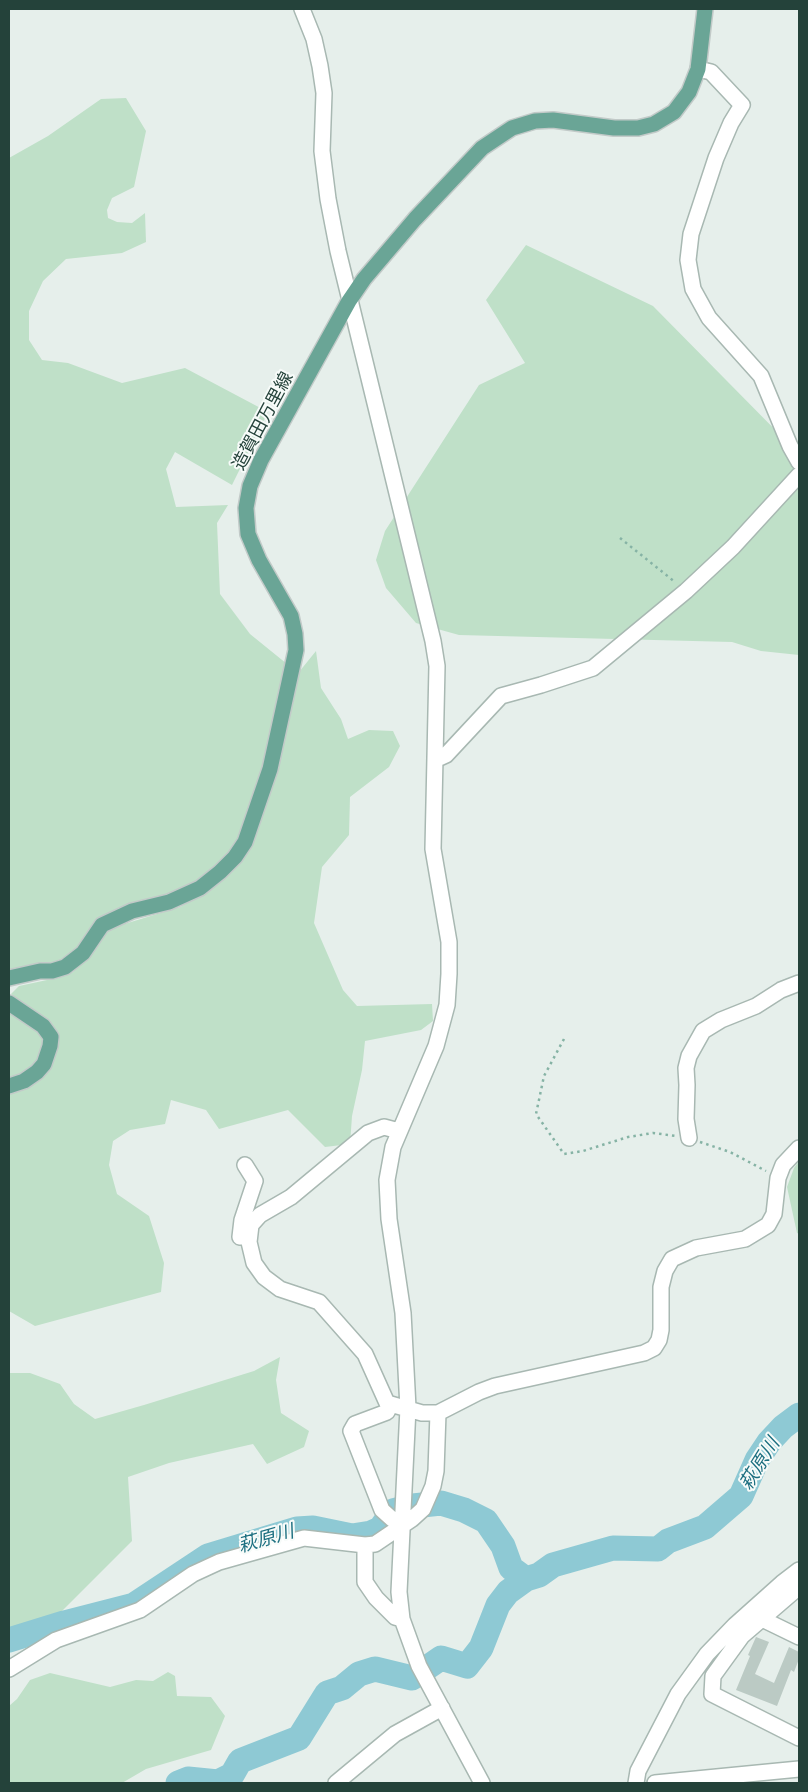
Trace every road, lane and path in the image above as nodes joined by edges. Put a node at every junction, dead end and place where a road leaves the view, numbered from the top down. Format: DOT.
graph roads {
  1 [pos="302,9"];
  2 [pos="705,9"];
  3 [pos="698,69"];
  4 [pos="349,301"];
  5 [pos="799,462"];
  6 [pos="799,475"];
  7 [pos="620,538"];
  8 [pos="686,592"];
  9 [pos="435,760"];
  10 [pos="9,978"];
  11 [pos="799,983"];
  12 [pos="9,1003"];
  13 [pos="564,1039"];
  14 [pos="9,1086"];
  15 [pos="399,1131"];
  16 [pos="689,1138"];
  17 [pos="799,1148"];
  18 [pos="245,1165"];
  19 [pos="778,1178"];
  20 [pos="254,1263"];
  21 [pos="390,1405"];
  22 [pos="408,1408"];
  23 [pos="438,1413"];
  24 [pos="395,1518"];
  25 [pos="366,1545"];
  26 [pos="799,1570"];
  27 [pos="799,1587"];
  28 [pos="402,1619"];
  29 [pos="762,1619"];
  30 [pos="799,1637"];
  31 [pos="9,1669"];
  32 [pos="442,1708"];
  33 [pos="799,1738"];
  34 [pos="799,1769"];
  35 [pos="336,1783"];
  36 [pos="482,1783"];
  37 [pos="636,1783"];
  38 [pos="655,1783"];
  1 -- 4 [label="street"];
  2 -- 3 [label="main road, 造賀田万里線"];
  3 -- 4 [label="main road, 造賀田万里線"];
  3 -- 5 [label="street"];
  4 -- 9 [label="street"];
  4 -- 10 [label="main road, 造賀田万里線"];
  6 -- 8 [label="street"];
  7 -- 8 [label="path"];
  8 -- 9 [label="street"];
  9 -- 15 [label="street"];
  11 -- 16 [label="street"];
  12 -- 14 [label="main road"];
  13 -- 16 [label="path"];
  15 -- 20 [label="street"];
  15 -- 22 [label="street"];
  16 -- 19 [label="path"];
  17 -- 19 [label="street"];
  18 -- 20 [label="street"];
  19 -- 23 [label="street"];
  20 -- 21 [label="street"];
  21 -- 22 [label="street"];
  21 -- 24 [label="street"];
  22 -- 23 [label="street"];
  22 -- 24 [label="street"];
  23 -- 24 [label="street"];
  24 -- 25 [label="street"];
  24 -- 28 [label="street"];
  25 -- 28 [label="street"];
  25 -- 31 [label="street"];
  26 -- 37 [label="street"];
  27 -- 29 [label="street"];
  28 -- 32 [label="street"];
  29 -- 30 [label="street"];
  29 -- 33 [label="street"];
  32 -- 35 [label="street"];
  32 -- 36 [label="street"];
  34 -- 38 [label="street"];
}
